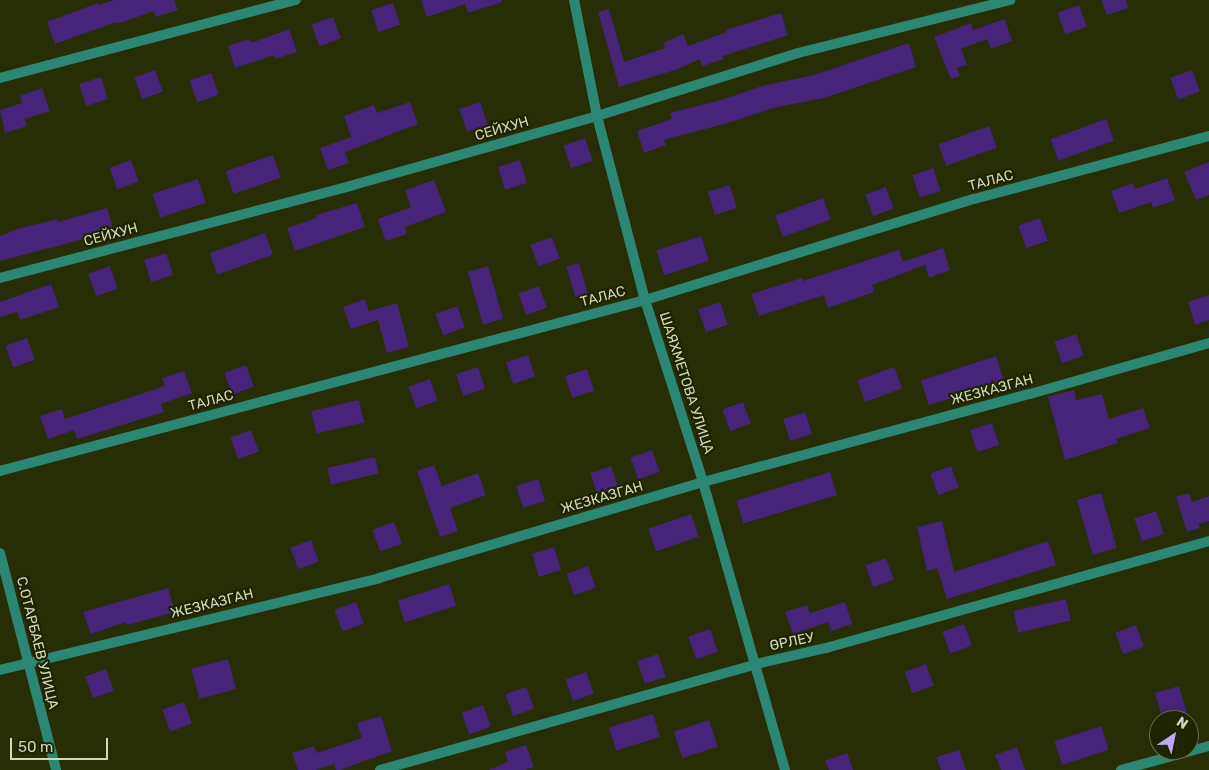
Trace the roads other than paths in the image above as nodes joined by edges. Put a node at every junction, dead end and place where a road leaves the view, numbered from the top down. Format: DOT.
graph roads {
  1 [pos="296,0"];
  2 [pos="574,0"];
  3 [pos="1010,0"];
  4 [pos="0,78"];
  5 [pos="597,116"];
  6 [pos="1209,136"];
  7 [pos="0,278"];
  8 [pos="645,300"];
  9 [pos="1209,342"];
  10 [pos="0,471"];
  11 [pos="703,482"];
  12 [pos="1209,541"];
  13 [pos="0,553"];
  14 [pos="28,662"];
  15 [pos="756,664"];
  16 [pos="0,670"];
  17 [pos="1209,746"];
  18 [pos="56,770"];
  19 [pos="380,770"];
  20 [pos="785,770"];
  21 [pos="1121,770"];
  1 -- 4 [label="street"];
  2 -- 5 [label="street, ШАЯХМЕТОВА УЛИЦА"];
  3 -- 5 [label="street, СЕЙХУН"];
  5 -- 7 [label="street, СЕЙХУН"];
  5 -- 8 [label="street, ШАЯХМЕТОВА УЛИЦА"];
  6 -- 8 [label="street, ТАЛАС"];
  8 -- 10 [label="street, ТАЛАС"];
  8 -- 11 [label="street, ШАЯХМЕТОВА УЛИЦА"];
  9 -- 11 [label="street, ЖЕЗКАЗГАН"];
  11 -- 14 [label="street, ЖЕЗКАЗГАН"];
  11 -- 15 [label="street, ШАЯХМЕТОВА УЛИЦА"];
  12 -- 15 [label="street, ӨРЛЕУ"];
  13 -- 14 [label="street, С.ОТАРБАЕВ УЛИЦА"];
  14 -- 16 [label="street, ЖЕЗКАЗГАН"];
  14 -- 18 [label="street, С.ОТАРБАЕВ УЛИЦА"];
  15 -- 19 [label="street, ӨРЛЕУ"];
  15 -- 20 [label="street, ШАЯХМЕТОВА УЛИЦА"];
  17 -- 21 [label="street"];
}
